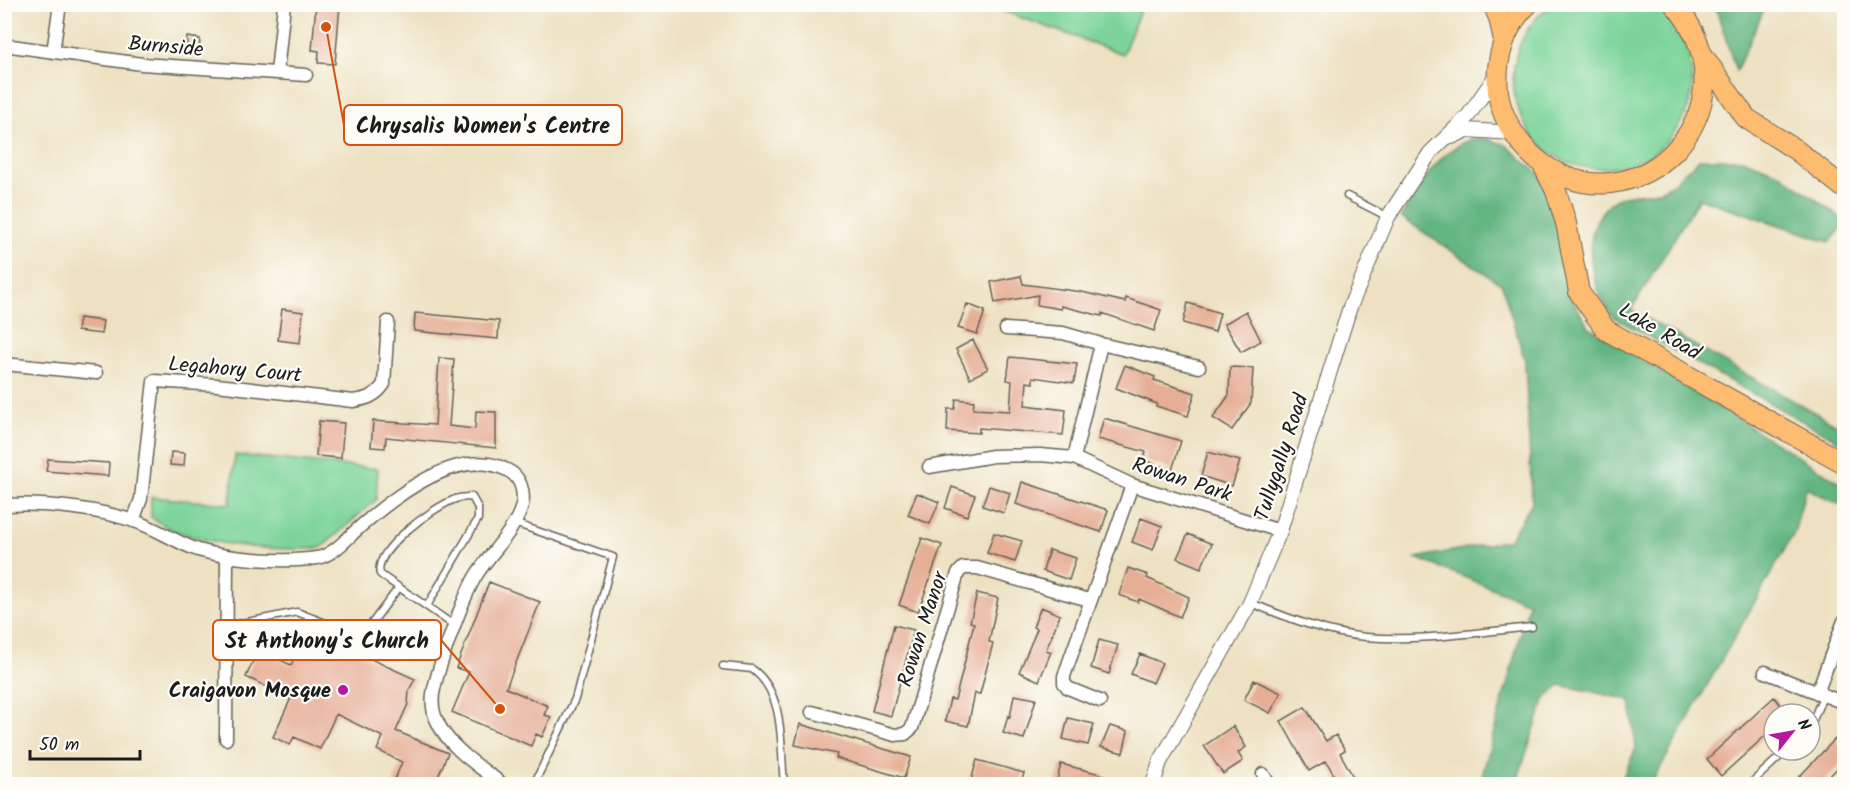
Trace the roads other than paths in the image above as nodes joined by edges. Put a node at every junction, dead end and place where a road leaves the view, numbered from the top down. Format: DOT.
graph roads {
  1 [pos="60,4"];
  2 [pos="284,4"];
  3 [pos="1492,4"];
  4 [pos="1528,4"];
  5 [pos="1674,4"];
  6 [pos="1685,12"];
  7 [pos="1504,41"];
  8 [pos="4,45"];
  9 [pos="53,52"];
  10 [pos="1703,55"];
  11 [pos="277,73"];
  12 [pos="1497,74"];
  13 [pos="306,75"];
  14 [pos="1513,134"];
  15 [pos="1442,141"];
  16 [pos="1543,165"];
  17 [pos="1845,188"];
  18 [pos="1347,196"];
  19 [pos="1388,217"];
  20 [pos="388,322"];
  21 [pos="1006,328"];
  22 [pos="1101,344"];
  23 [pos="4,364"];
  24 [pos="1199,367"];
  25 [pos="96,373"];
  26 [pos="1074,458"];
  27 [pos="1845,463"];
  28 [pos="929,467"];
  29 [pos="1132,485"];
  30 [pos="4,505"];
  31 [pos="133,521"];
  32 [pos="514,522"];
  33 [pos="1280,531"];
  34 [pos="227,556"];
  35 [pos="399,587"];
  36 [pos="1089,600"];
  37 [pos="1250,603"];
  38 [pos="427,606"];
  39 [pos="1844,622"];
  40 [pos="227,626"];
  41 [pos="456,627"];
  42 [pos="1532,627"];
  43 [pos="723,666"];
  44 [pos="1765,672"];
  45 [pos="1820,694"];
  46 [pos="1100,700"];
  47 [pos="1818,702"];
  48 [pos="1845,703"];
  49 [pos="813,711"];
  50 [pos="226,739"];
  51 [pos="1774,762"];
  52 [pos="501,784"];
  53 [pos="534,784"];
  54 [pos="784,784"];
  55 [pos="1153,784"];
  56 [pos="1750,784"];
  1 -- 9 [label="street"];
  2 -- 11 [label="street"];
  3 -- 7 [label="highway"];
  4 -- 7 [label="highway"];
  5 -- 6 [label="highway"];
  6 -- 10 [label="highway"];
  7 -- 12 [label="highway"];
  8 -- 9 [label="street, Burnside"];
  9 -- 11 [label="street, Burnside"];
  10 -- 16 [label="highway"];
  10 -- 17 [label="highway"];
  11 -- 13 [label="street, Burnside"];
  12 -- 14 [label="highway"];
  12 -- 15 [label="street, Tullygally Road"];
  14 -- 15 [label="street, Tullygally Road"];
  14 -- 16 [label="highway"];
  15 -- 19 [label="street, Tullygally Road"];
  16 -- 27 [label="highway, Lake Road"];
  18 -- 19 [label="lane"];
  19 -- 33 [label="street, Tullygally Road"];
  20 -- 31 [label="street, Legahory Court"];
  21 -- 22 [label="street"];
  22 -- 24 [label="street"];
  22 -- 26 [label="street"];
  23 -- 25 [label="street"];
  26 -- 28 [label="street, Rowan Park"];
  26 -- 29 [label="street, Rowan Park"];
  29 -- 33 [label="street, Rowan Park"];
  29 -- 36 [label="street"];
  30 -- 31 [label="street"];
  31 -- 34 [label="street"];
  32 -- 34 [label="street"];
  32 -- 41 [label="street"];
  32 -- 53 [label="lane"];
  33 -- 37 [label="street, Tullygally Road"];
  34 -- 40 [label="street"];
  35 -- 38 [label="lane"];
  35 -- 38 [label="lane"];
  35 -- 40 [label="lane"];
  36 -- 46 [label="street"];
  36 -- 49 [label="street, Rowan Manor"];
  37 -- 42 [label="lane"];
  37 -- 55 [label="street, Tullygally Road"];
  38 -- 41 [label="lane"];
  39 -- 45 [label="street"];
  40 -- 50 [label="street"];
  41 -- 52 [label="street"];
  43 -- 54 [label="lane"];
  44 -- 45 [label="street"];
  45 -- 47 [label="lane"];
  45 -- 48 [label="street"];
  51 -- 56 [label="lane"];
}
